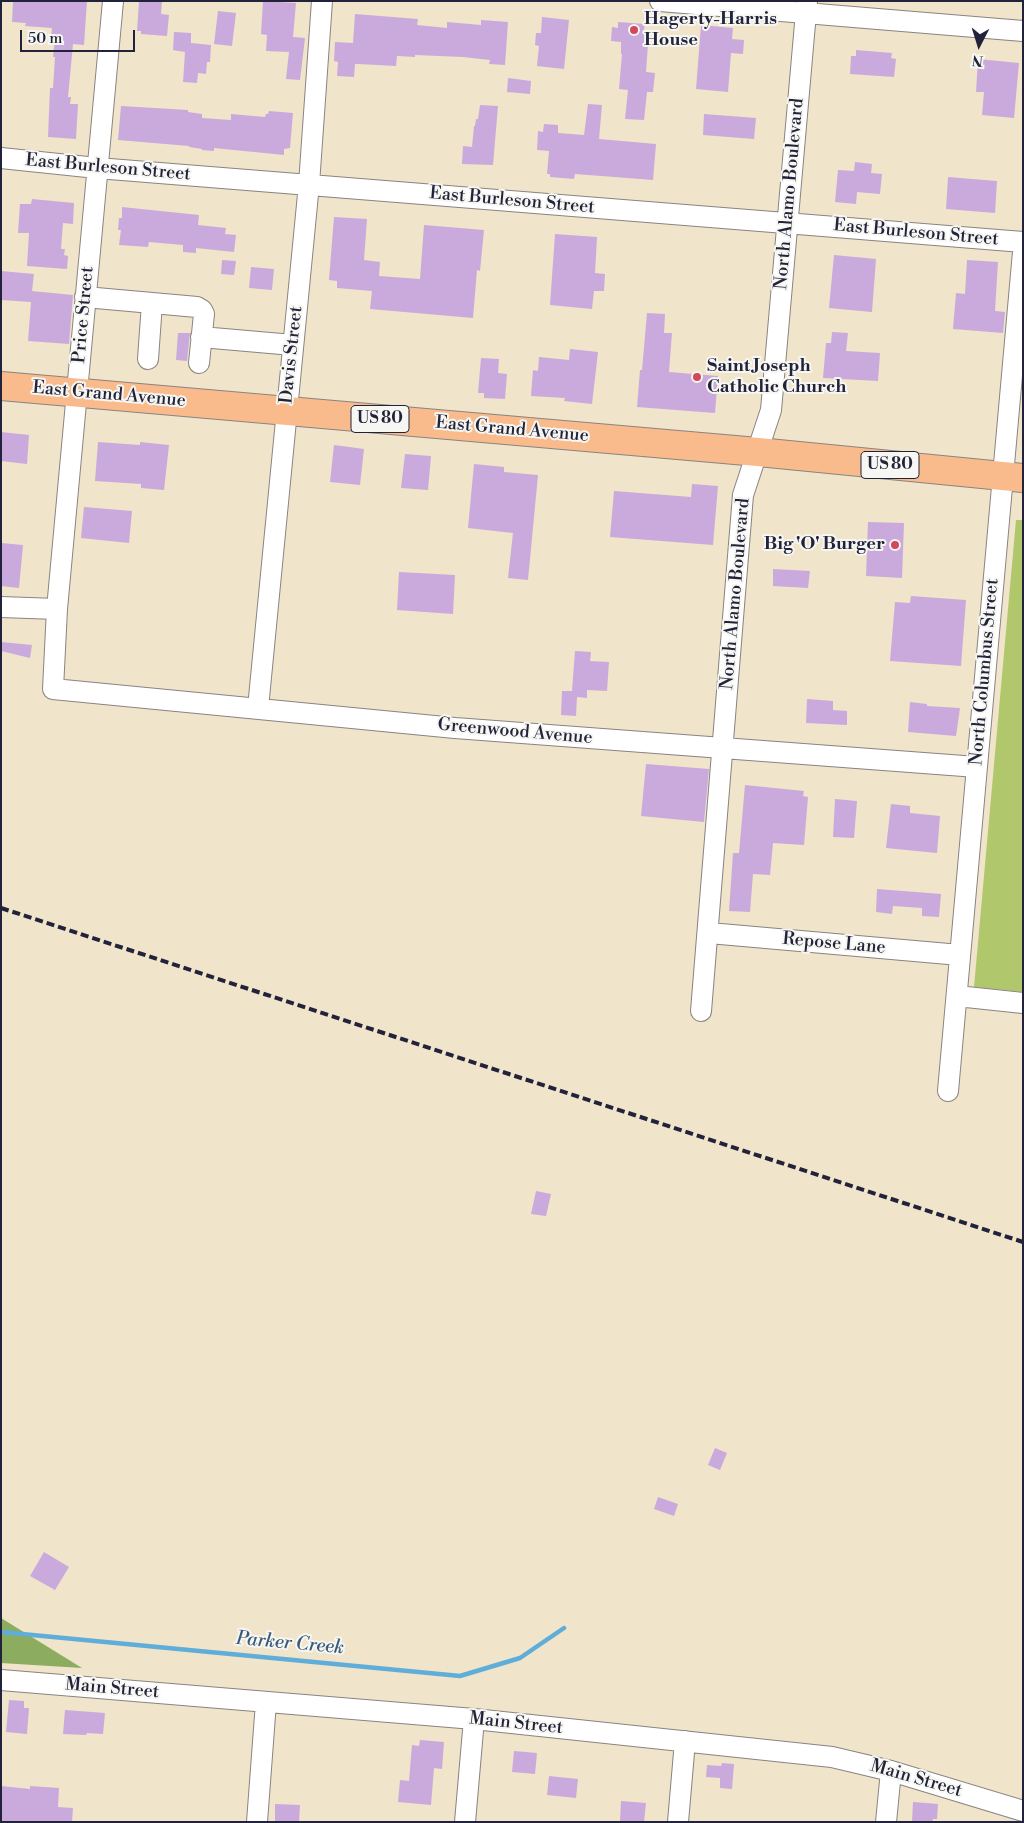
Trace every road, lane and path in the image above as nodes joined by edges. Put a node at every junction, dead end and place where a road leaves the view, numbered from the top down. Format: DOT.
graph roads {
  1 [pos="114,1"];
  2 [pos="322,1"];
  3 [pos="660,1"];
  4 [pos="806,7"];
  5 [pos="1023,31"];
  6 [pos="1,158"];
  7 [pos="97,168"];
  8 [pos="309,184"];
  9 [pos="787,223"];
  10 [pos="1023,242"];
  11 [pos="1023,252"];
  12 [pos="86,297"];
  13 [pos="152,303"];
  14 [pos="202,337"];
  15 [pos="293,345"];
  16 [pos="148,359"];
  17 [pos="199,363"];
  18 [pos="1,386"];
  19 [pos="77,392"];
  20 [pos="287,410"];
  21 [pos="758,452"];
  22 [pos="1013,477"];
  23 [pos="1,607"];
  24 [pos="57,609"];
  25 [pos="53,689"];
  26 [pos="258,708"];
  27 [pos="722,748"];
  28 [pos="977,767"];
  29 [pos="709,934"];
  30 [pos="960,955"];
  31 [pos="957,996"];
  32 [pos="1023,1003"];
  33 [pos="701,1011"];
  34 [pos="948,1091"];
  35 [pos="1,1680"];
  36 [pos="266,1702"];
  37 [pos="474,1719"];
  38 [pos="685,1741"];
  39 [pos="891,1771"];
  40 [pos="1023,1811"];
  41 [pos="257,1822"];
  42 [pos="465,1822"];
  43 [pos="678,1822"];
  44 [pos="886,1822"];
  1 -- 7 [label="street, Price Street"];
  2 -- 8 [label="street, Davis Street"];
  3 -- 4 [label="street"];
  4 -- 5 [label="street"];
  4 -- 9 [label="street, North Alamo Boulevard"];
  6 -- 7 [label="street, East Burleson Street"];
  7 -- 8 [label="street, East Burleson Street"];
  7 -- 12 [label="street, Price Street"];
  8 -- 9 [label="street, East Burleson Street"];
  8 -- 15 [label="street, Davis Street"];
  9 -- 10 [label="street, East Burleson Street"];
  9 -- 21 [label="street, North Alamo Boulevard"];
  11 -- 22 [label="street, North Columbus Street"];
  12 -- 13 [label="street"];
  12 -- 19 [label="street, Price Street"];
  13 -- 14 [label="street"];
  13 -- 16 [label="street"];
  14 -- 15 [label="street"];
  14 -- 17 [label="street"];
  15 -- 20 [label="street, Davis Street"];
  18 -- 19 [label="highway, East Grand Avenue / US 80"];
  19 -- 20 [label="highway, East Grand Avenue / US 80"];
  19 -- 24 [label="street, Price Street"];
  20 -- 21 [label="highway, East Grand Avenue / US 80"];
  20 -- 26 [label="street, Davis Street"];
  21 -- 22 [label="highway, East Grand Avenue / US 80"];
  21 -- 27 [label="street, North Alamo Boulevard"];
  22 -- 28 [label="street, North Columbus Street"];
  23 -- 24 [label="street"];
  24 -- 25 [label="street, Price Street"];
  25 -- 26 [label="street, Greenwood Avenue"];
  26 -- 27 [label="street, Greenwood Avenue"];
  27 -- 28 [label="street, Greenwood Avenue"];
  27 -- 29 [label="street, North Alamo Boulevard"];
  28 -- 30 [label="street, North Columbus Street"];
  29 -- 30 [label="street, Repose Lane"];
  29 -- 33 [label="street, North Alamo Boulevard"];
  30 -- 31 [label="street, North Columbus Street"];
  31 -- 32 [label="street"];
  31 -- 34 [label="street, North Columbus Street"];
  35 -- 36 [label="street, Main Street"];
  36 -- 37 [label="street, Main Street"];
  36 -- 41 [label="street"];
  37 -- 38 [label="street, Main Street"];
  37 -- 42 [label="street"];
  38 -- 39 [label="street, Main Street"];
  38 -- 43 [label="street"];
  39 -- 40 [label="street, Main Street"];
  39 -- 44 [label="street"];
}
